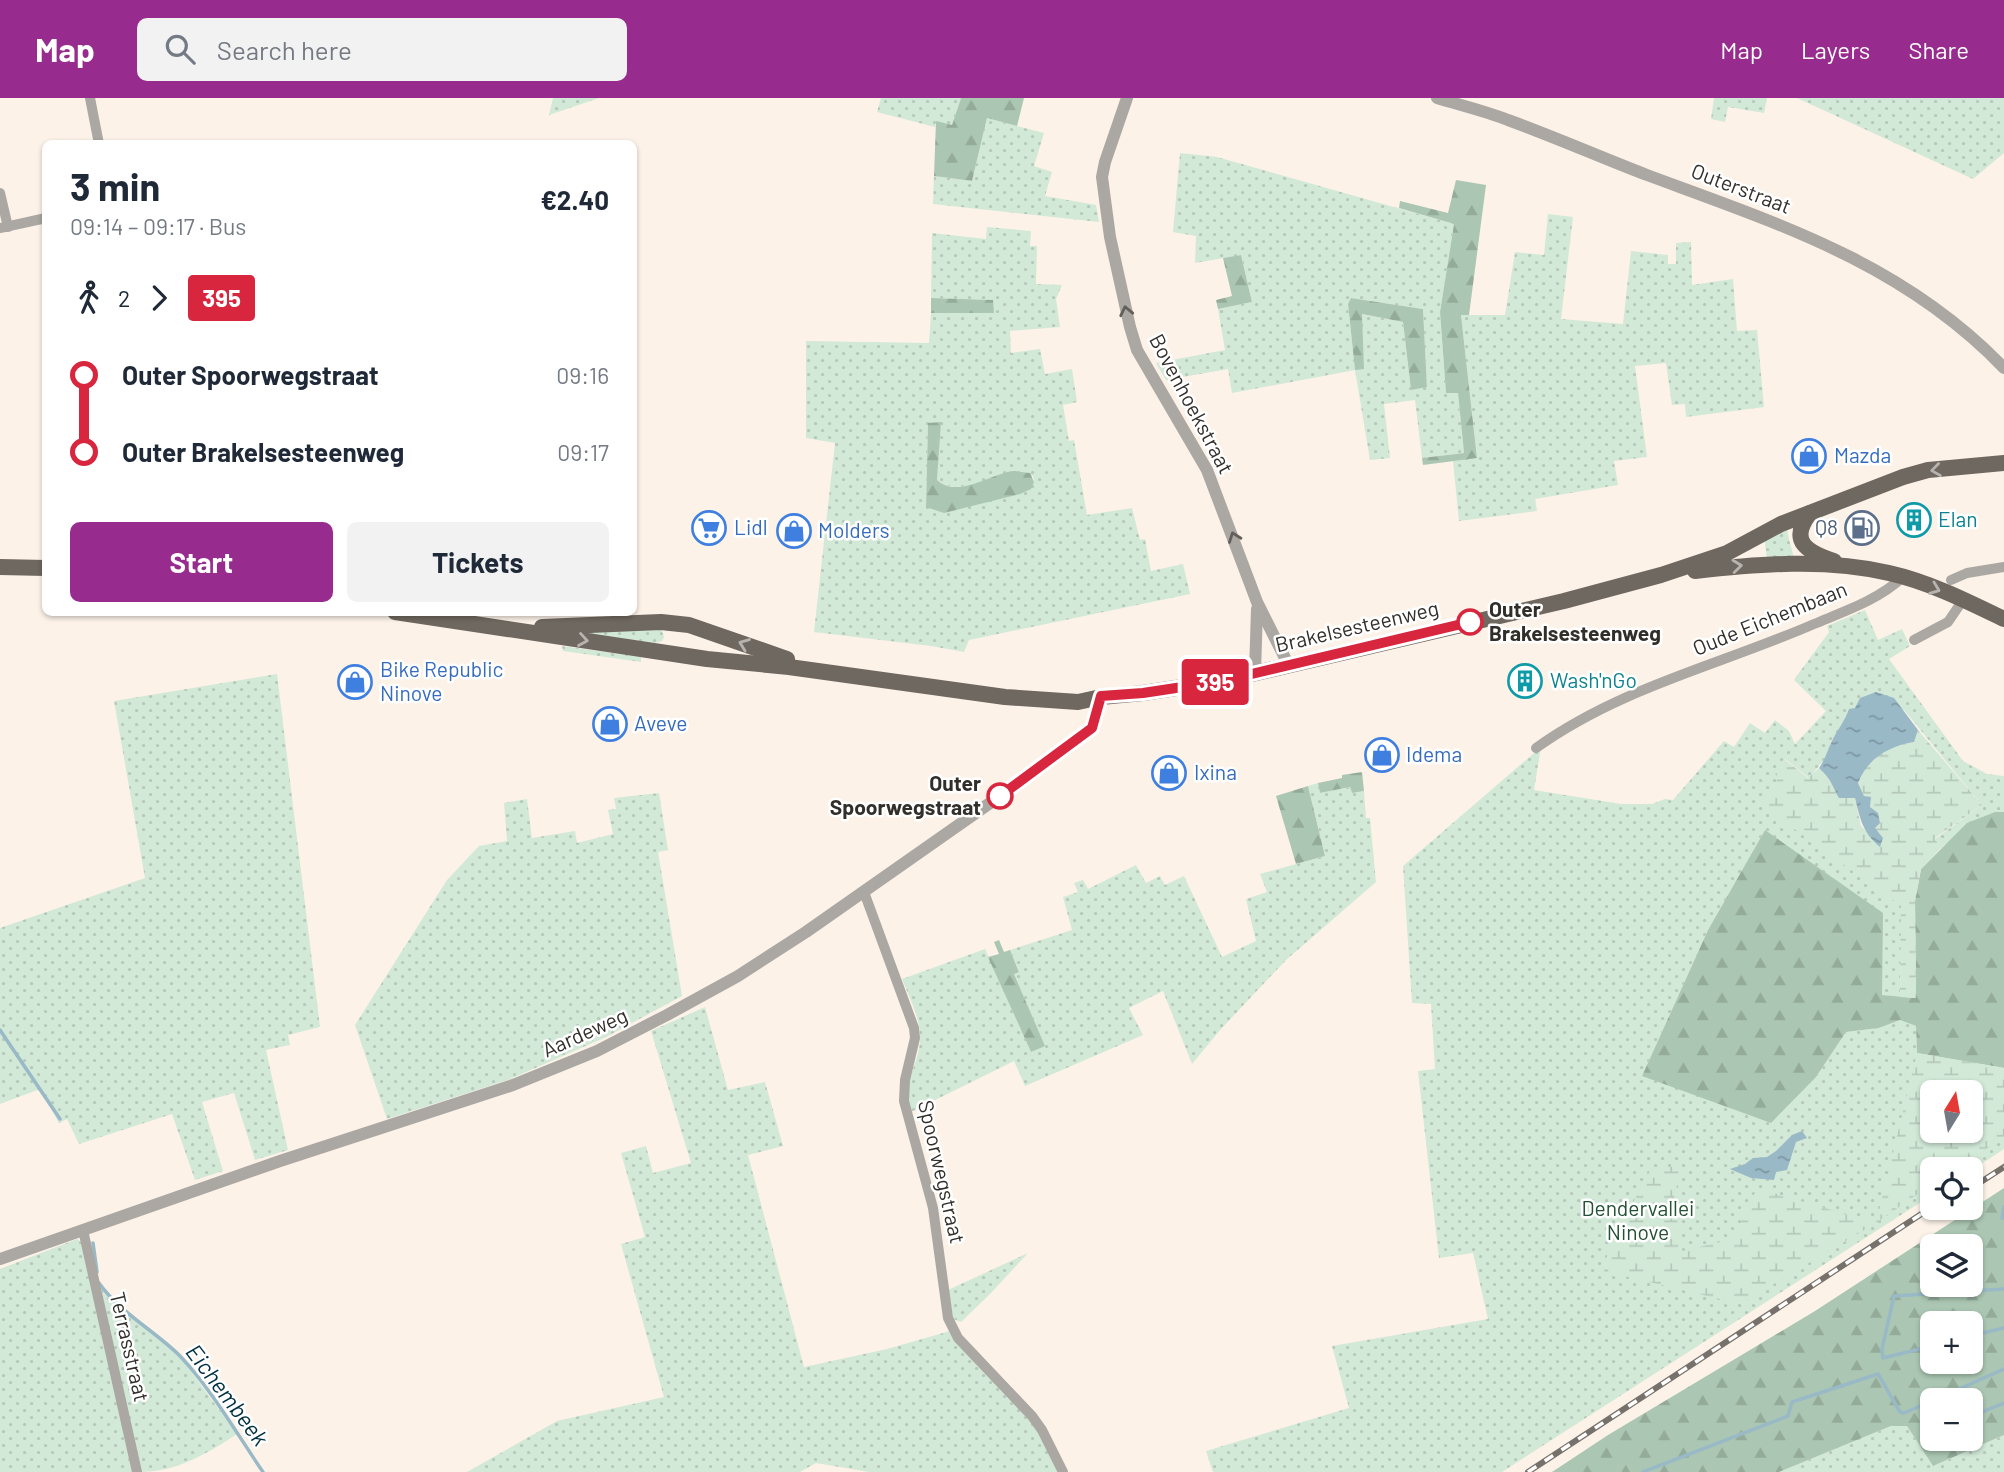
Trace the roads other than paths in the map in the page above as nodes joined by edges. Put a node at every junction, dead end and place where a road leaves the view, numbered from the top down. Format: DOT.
graph roads {
  1 [pos="90,98"];
  2 [pos="1127,98"];
  3 [pos="1437,98"];
  4 [pos="98,140"];
  5 [pos="0,193"];
  6 [pos="42,219"];
  7 [pos="4,228"];
  8 [pos="2004,368"];
  9 [pos="2004,463"];
  10 [pos="1810,513"];
  11 [pos="1846,566"];
  12 [pos="2004,567"];
  13 [pos="0,568"];
  14 [pos="42,568"];
  15 [pos="0,575"];
  16 [pos="1661,575"];
  17 [pos="42,576"];
  18 [pos="1903,577"];
  19 [pos="1951,580"];
  20 [pos="1963,600"];
  21 [pos="1257,602"];
  22 [pos="422,616"];
  23 [pos="459,616"];
  24 [pos="2004,619"];
  25 [pos="669,623"];
  26 [pos="712,632"];
  27 [pos="1914,640"];
  28 [pos="662,652"];
  29 [pos="707,659"];
  30 [pos="1288,664"];
  31 [pos="1255,672"];
  32 [pos="1101,696"];
  33 [pos="1536,748"];
  34 [pos="864,892"];
  35 [pos="83,1230"];
  36 [pos="0,1259"];
  37 [pos="137,1472"];
  38 [pos="1063,1472"];
  1 -- 4 [label="street"];
  21 -- 2 [label="street, Bovenhoekstraat, one-way"];
  3 -- 8 [label="street, Outerstraat"];
  5 -- 7 [label="street"];
  6 -- 7 [label="street"];
  9 -- 10 [label="main road, Brakelsesteenweg, one-way"];
  10 -- 11 [label="main road"];
  10 -- 16 [label="main road, Brakelsesteenweg"];
  16 -- 11 [label="main road, Brakelsesteenweg, one-way"];
  11 -- 18 [label="main road"];
  12 -- 19 [label="street"];
  13 -- 14 [label="main road"];
  15 -- 17 [label="main road"];
  16 -- 30 [label="main road, Brakelsesteenweg"];
  18 -- 20 [label="main road, one-way"];
  18 -- 33 [label="street, Oude Eichembaan"];
  20 -- 24 [label="main road"];
  20 -- 27 [label="street"];
  21 -- 30 [label="street, Bovenhoekstraat"];
  21 -- 31 [label="street, Bovenhoekstraat"];
  22 -- 28 [label="main road, Brakelsesteenweg, one-way"];
  23 -- 25 [label="main road, Brakelsesteenweg"];
  25 -- 26 [label="main road, Brakelsesteenweg"];
  25 -- 28 [label="main road"];
  26 -- 29 [label="main road"];
  32 -- 26 [label="main road, Brakelsesteenweg, one-way"];
  28 -- 29 [label="main road, Brakelsesteenweg"];
  29 -- 32 [label="main road, Brakelsesteenweg"];
  30 -- 31 [label="main road, Brakelsesteenweg"];
  31 -- 32 [label="main road, Brakelsesteenweg"];
  32 -- 34 [label="street, Aardeweg"];
  34 -- 35 [label="street, Aardeweg"];
  34 -- 38 [label="street, Spoorwegstraat"];
  35 -- 36 [label="street, Aardeweg"];
  35 -- 37 [label="street, Terrasstraat"];
}
